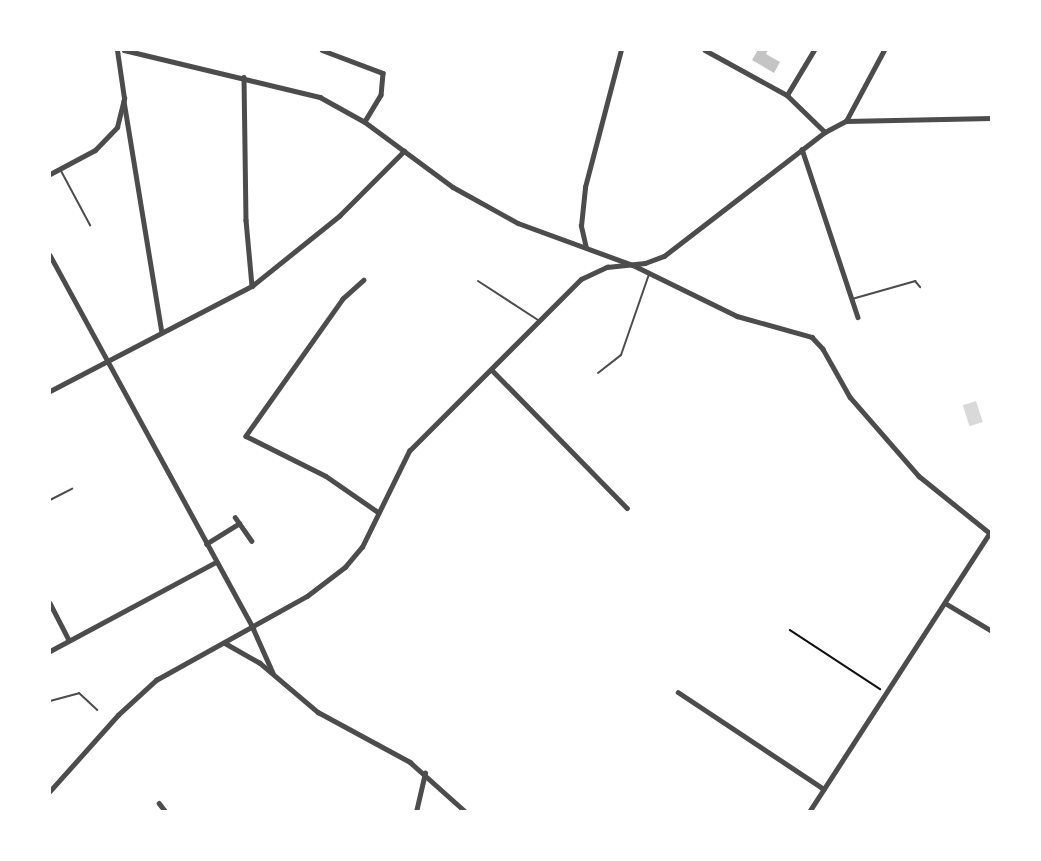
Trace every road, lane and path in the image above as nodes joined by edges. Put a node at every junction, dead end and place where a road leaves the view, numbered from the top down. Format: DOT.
graph roads {
  1 [pos="117,50"];
  2 [pos="124,50"];
  3 [pos="322,50"];
  4 [pos="621,50"];
  5 [pos="705,50"];
  6 [pos="814,50"];
  7 [pos="884,50"];
  8 [pos="244,77"];
  9 [pos="787,95"];
  10 [pos="124,98"];
  11 [pos="992,118"];
  12 [pos="846,121"];
  13 [pos="364,122"];
  14 [pos="825,132"];
  15 [pos="802,149"];
  16 [pos="404,151"];
  17 [pos="60,169"];
  18 [pos="50,174"];
  19 [pos="90,225"];
  20 [pos="585,248"];
  21 [pos="50,255"];
  22 [pos="51,262"];
  23 [pos="633,265"];
  24 [pos="649,274"];
  25 [pos="364,280"];
  26 [pos="478,281"];
  27 [pos="252,286"];
  28 [pos="920,287"];
  29 [pos="852,299"];
  30 [pos="858,317"];
  31 [pos="540,321"];
  32 [pos="162,332"];
  33 [pos="104,362"];
  34 [pos="492,370"];
  35 [pos="598,373"];
  36 [pos="50,391"];
  37 [pos="72,489"];
  38 [pos="50,500"];
  39 [pos="627,508"];
  40 [pos="378,512"];
  41 [pos="235,517"];
  42 [pos="239,523"];
  43 [pos="990,535"];
  44 [pos="252,540"];
  45 [pos="206,544"];
  46 [pos="216,562"];
  47 [pos="50,603"];
  48 [pos="945,603"];
  49 [pos="253,628"];
  50 [pos="790,630"];
  51 [pos="992,631"];
  52 [pos="69,640"];
  53 [pos="225,643"];
  54 [pos="50,651"];
  55 [pos="273,673"];
  56 [pos="678,692"];
  57 [pos="886,693"];
  58 [pos="50,701"];
  59 [pos="97,710"];
  60 [pos="425,773"];
  61 [pos="824,789"];
  62 [pos="50,791"];
  63 [pos="159,803"];
  64 [pos="166,812"];
  65 [pos="416,812"];
  66 [pos="466,812"];
  67 [pos="809,812"];
  1 -- 10 [label="street"];
  2 -- 8 [label="street"];
  3 -- 13 [label="street"];
  4 -- 20 [label="street"];
  5 -- 9 [label="street"];
  6 -- 9 [label="street"];
  7 -- 12 [label="street"];
  8 -- 13 [label="street"];
  8 -- 27 [label="street"];
  9 -- 14 [label="street"];
  10 -- 17 [label="street"];
  10 -- 32 [label="street"];
  11 -- 12 [label="street"];
  12 -- 14 [label="street"];
  13 -- 16 [label="street"];
  14 -- 15 [label="street"];
  15 -- 23 [label="street"];
  15 -- 29 [label="street"];
  16 -- 20 [label="street"];
  16 -- 27 [label="street"];
  17 -- 18 [label="street"];
  17 -- 19 [label="lane"];
  20 -- 23 [label="street"];
  21 -- 22 [label="street"];
  22 -- 33 [label="street"];
  23 -- 24 [label="street"];
  23 -- 31 [label="street"];
  24 -- 35 [label="lane"];
  24 -- 43 [label="street"];
  25 -- 40 [label="street"];
  26 -- 31 [label="lane"];
  27 -- 32 [label="street"];
  28 -- 29 [label="lane"];
  29 -- 30 [label="street"];
  31 -- 34 [label="street"];
  32 -- 33 [label="street"];
  33 -- 36 [label="street"];
  33 -- 45 [label="street"];
  34 -- 39 [label="street"];
  34 -- 40 [label="street"];
  37 -- 38 [label="lane"];
  40 -- 49 [label="street"];
  41 -- 42 [label="street"];
  42 -- 44 [label="street"];
  42 -- 45 [label="street"];
  43 -- 48 [label="street"];
  45 -- 46 [label="street"];
  46 -- 49 [label="street"];
  46 -- 52 [label="street"];
  47 -- 52 [label="street"];
  48 -- 51 [label="street"];
  48 -- 57 [label="street"];
  49 -- 53 [label="street"];
  49 -- 55 [label="street"];
  50 -- 57 [label="path"];
  52 -- 54 [label="street"];
  53 -- 55 [label="street"];
  53 -- 62 [label="street"];
  55 -- 60 [label="street"];
  56 -- 61 [label="street"];
  57 -- 61 [label="street"];
  58 -- 59 [label="lane"];
  60 -- 65 [label="street"];
  60 -- 66 [label="street"];
  61 -- 67 [label="street"];
  63 -- 64 [label="street"];
}
